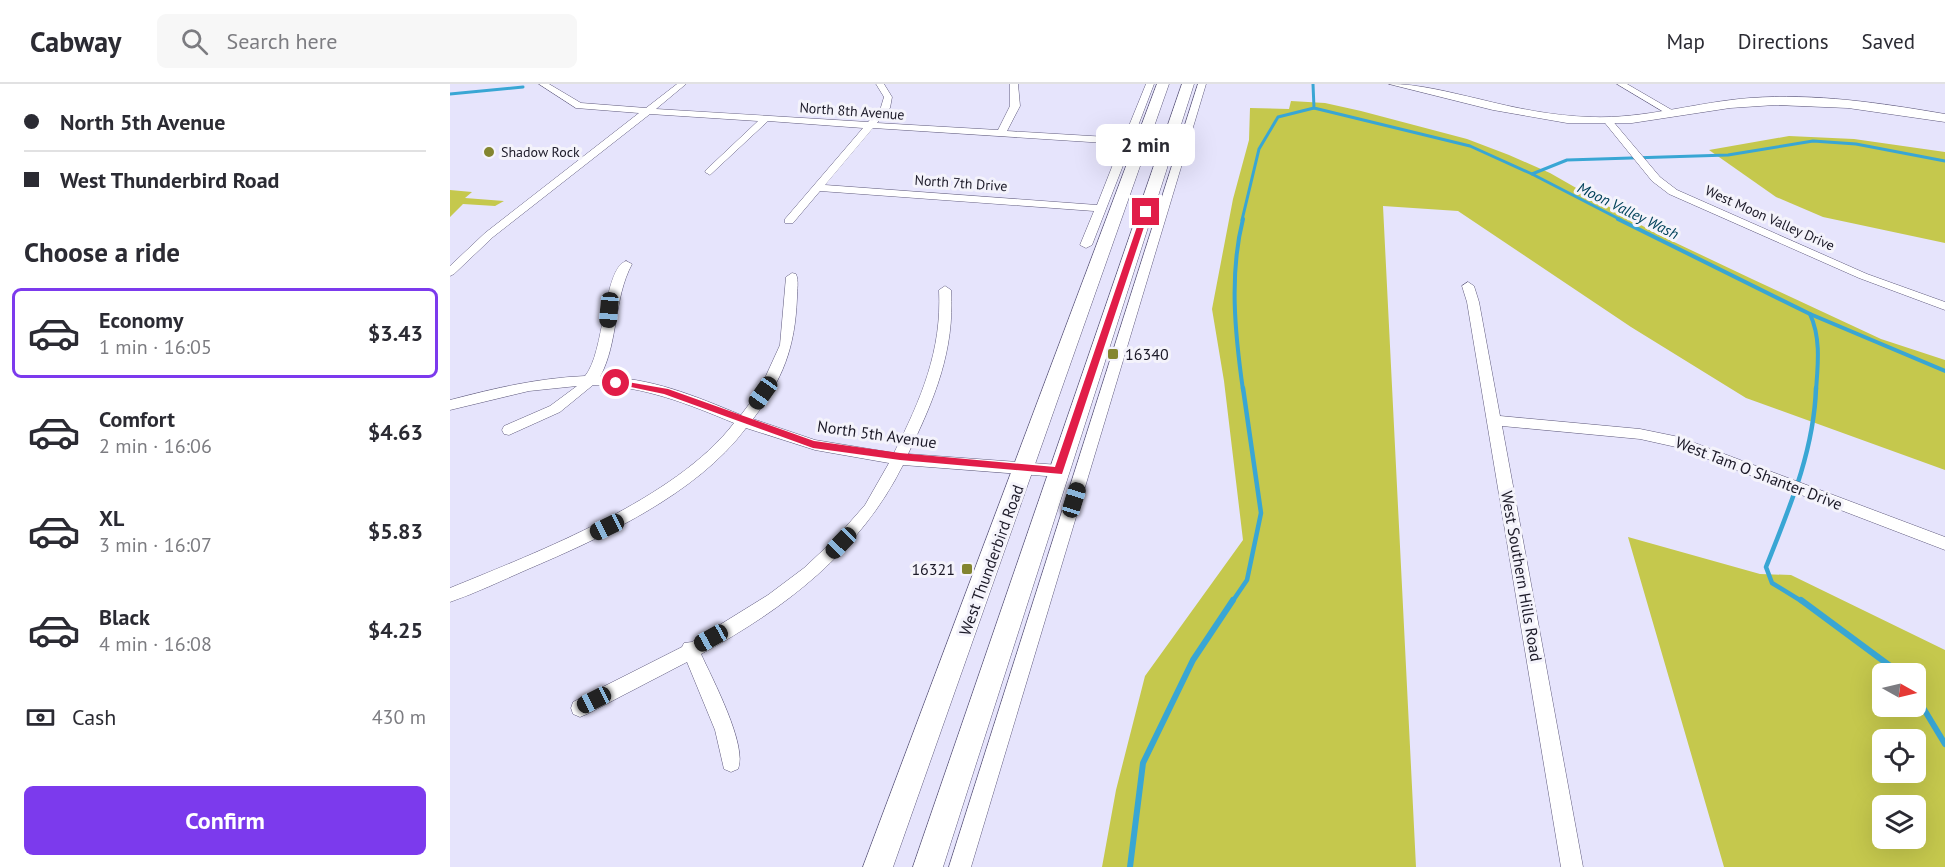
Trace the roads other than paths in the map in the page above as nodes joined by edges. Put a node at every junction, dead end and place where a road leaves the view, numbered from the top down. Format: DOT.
graph roads {
  1 [pos="543,84"];
  2 [pos="682,84"];
  3 [pos="880,84"];
  4 [pos="1014,84"];
  5 [pos="1150,84"];
  6 [pos="1163,84"];
  7 [pos="1176,84"];
  8 [pos="1395,84"];
  9 [pos="1621,84"];
  10 [pos="1193,91"];
  11 [pos="645,111"];
  12 [pos="1672,113"];
  13 [pos="765,118"];
  14 [pos="1945,118"];
  15 [pos="1608,121"];
  16 [pos="871,125"];
  17 [pos="1001,134"];
  18 [pos="1134,142"];
  19 [pos="1166,144"];
  20 [pos="710,172"];
  21 [pos="818,188"];
  22 [pos="1101,208"];
  23 [pos="789,221"];
  24 [pos="1086,245"];
  25 [pos="626,264"];
  26 [pos="450,272"];
  27 [pos="792,277"];
  28 [pos="1468,286"];
  29 [pos="945,290"];
  30 [pos="1945,306"];
  31 [pos="586,381"];
  32 [pos="450,405"];
  33 [pos="1046,412"];
  34 [pos="1077,415"];
  35 [pos="1100,417"];
  36 [pos="744,420"];
  37 [pos="1495,420"];
  38 [pos="509,430"];
  39 [pos="900,457"];
  40 [pos="1024,468"];
  41 [pos="1059,471"];
  42 [pos="1945,544"];
  43 [pos="450,595"];
  44 [pos="690,649"];
  45 [pos="580,708"];
  46 [pos="731,762"];
  47 [pos="878,867"];
  48 [pos="928,867"];
  49 [pos="960,867"];
  50 [pos="1572,867"];
  1 -- 11 [label="street, North 8th Avenue"];
  2 -- 11 [label="street"];
  3 -- 16 [label="street"];
  4 -- 17 [label="street"];
  5 -- 18 [label="street, West Thunderbird Road"];
  6 -- 18 [label="main road, West Thunderbird Road"];
  7 -- 18 [label="main road"];
  8 -- 15 [label="main road"];
  9 -- 12 [label="street"];
  10 -- 19 [label="main road, West Thunderbird Road"];
  10 -- 35 [label="street, West Thunderbird Road"];
  11 -- 13 [label="street, North 8th Avenue"];
  11 -- 26 [label="street"];
  12 -- 14 [label="main road"];
  12 -- 15 [label="main road"];
  13 -- 16 [label="street, North 8th Avenue"];
  13 -- 20 [label="street"];
  15 -- 30 [label="street, West Moon Valley Drive"];
  16 -- 17 [label="street, North 8th Avenue"];
  16 -- 21 [label="street"];
  17 -- 18 [label="street, North 8th Avenue"];
  18 -- 19 [label="street, North 8th Avenue"];
  18 -- 22 [label="street, West Thunderbird Road"];
  18 -- 33 [label="main road, West Thunderbird Road"];
  19 -- 34 [label="main road, West Thunderbird Road"];
  21 -- 22 [label="street, North 7th Drive"];
  21 -- 23 [label="street"];
  22 -- 24 [label="street, West Thunderbird Road"];
  25 -- 31 [label="street"];
  27 -- 36 [label="street"];
  28 -- 37 [label="street, West Southern Hills Road"];
  29 -- 39 [label="street"];
  31 -- 32 [label="street, North 5th Avenue"];
  31 -- 36 [label="street, North 5th Avenue"];
  31 -- 38 [label="street"];
  33 -- 34 [label="main road"];
  33 -- 40 [label="main road, West Thunderbird Road"];
  34 -- 35 [label="street"];
  34 -- 41 [label="main road, West Thunderbird Road"];
  35 -- 49 [label="street, West Thunderbird Road"];
  36 -- 39 [label="street, North 5th Avenue"];
  36 -- 43 [label="street"];
  37 -- 42 [label="street, West Tam O Shanter Drive"];
  37 -- 50 [label="street, West Southern Hills Road"];
  39 -- 40 [label="street, North 5th Avenue"];
  39 -- 44 [label="street"];
  40 -- 41 [label="street, North 5th Avenue"];
  40 -- 47 [label="main road, West Thunderbird Road"];
  41 -- 48 [label="main road, West Thunderbird Road"];
  44 -- 45 [label="street"];
  44 -- 46 [label="street"];
}
